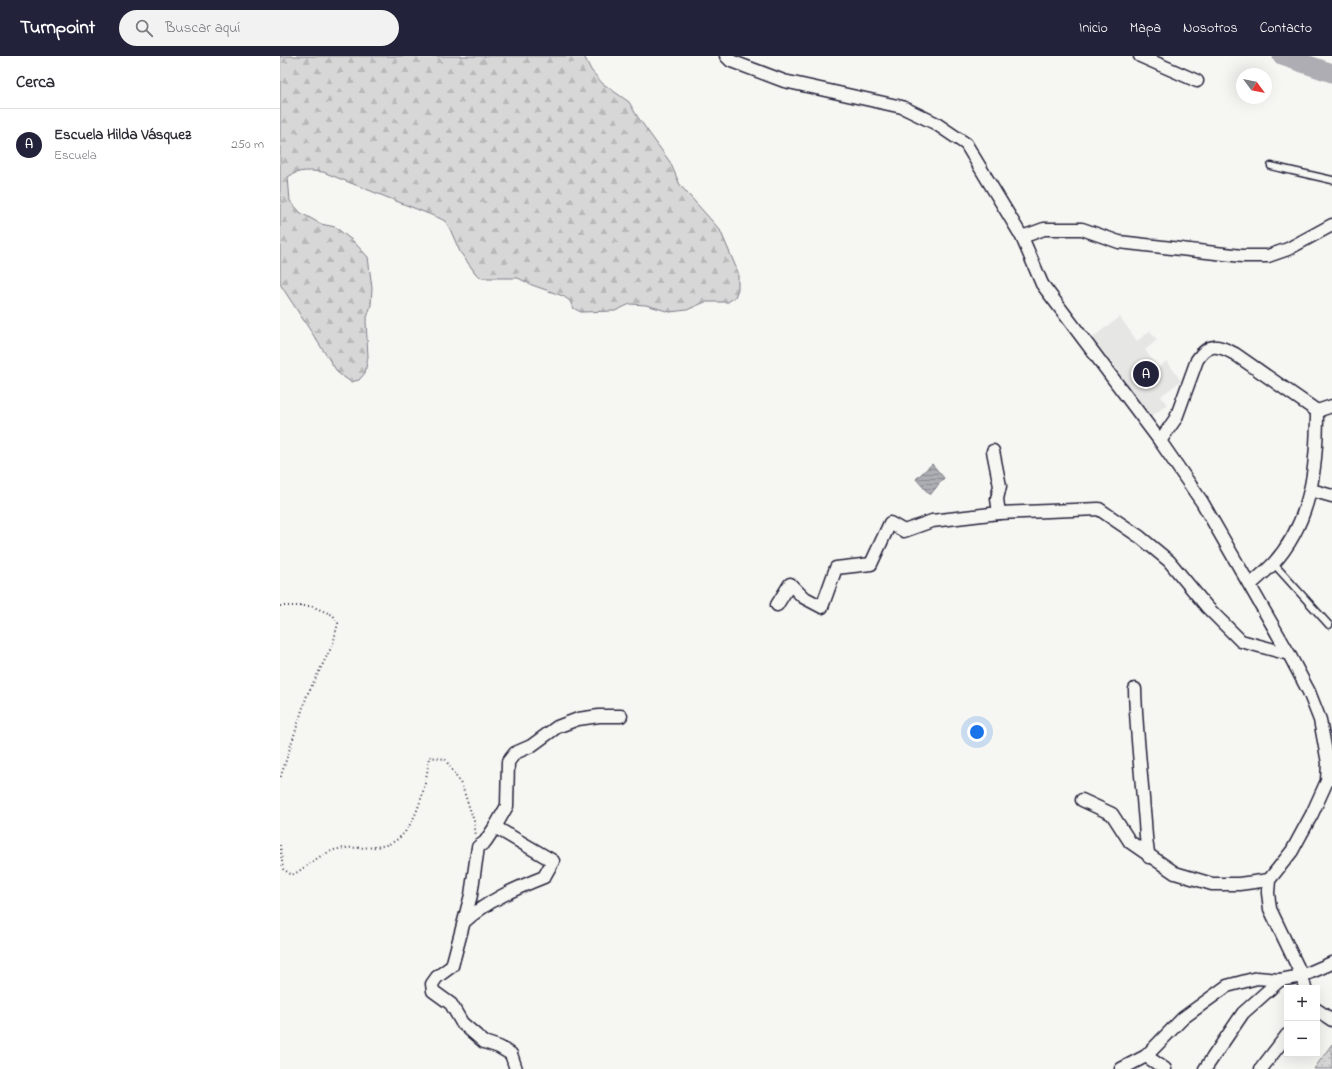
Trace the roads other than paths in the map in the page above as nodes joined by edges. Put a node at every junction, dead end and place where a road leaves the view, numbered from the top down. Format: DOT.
graph roads {
  1 [pos="726,56"];
  2 [pos="1140,56"];
  3 [pos="1197,81"];
  4 [pos="1271,166"];
  5 [pos="1332,180"];
  6 [pos="1332,225"];
  7 [pos="1022,237"];
  8 [pos="1332,406"];
  9 [pos="1317,411"];
  10 [pos="1160,441"];
  11 [pos="993,451"];
  12 [pos="1311,490"];
  13 [pos="1332,496"];
  14 [pos="999,513"];
  15 [pos="1273,563"];
  16 [pos="1250,585"];
  17 [pos="777,605"];
  18 [pos="1329,625"];
  19 [pos="1289,654"];
  20 [pos="1135,689"];
  21 [pos="621,716"];
  22 [pos="1330,763"];
  23 [pos="1329,782"];
  24 [pos="1082,800"];
  25 [pos="495,827"];
  26 [pos="1149,857"];
  27 [pos="1269,880"];
  28 [pos="464,922"];
  29 [pos="1332,963"];
  30 [pos="1302,976"];
  31 [pos="1280,980"];
  32 [pos="1304,985"];
  33 [pos="1320,1012"];
  34 [pos="1332,1020"];
  35 [pos="1284,1039"];
  36 [pos="1146,1056"];
  37 [pos="516,1069"];
  38 [pos="1121,1069"];
  39 [pos="1165,1069"];
  40 [pos="1205,1069"];
  41 [pos="1261,1069"];
  1 -- 7 [label="street"];
  2 -- 3 [label="street"];
  4 -- 5 [label="lane"];
  6 -- 7 [label="street"];
  7 -- 10 [label="street"];
  8 -- 9 [label="street"];
  9 -- 10 [label="street"];
  9 -- 12 [label="street"];
  10 -- 16 [label="street"];
  11 -- 14 [label="street"];
  12 -- 13 [label="street"];
  12 -- 15 [label="street"];
  14 -- 17 [label="street"];
  14 -- 19 [label="street"];
  15 -- 16 [label="street"];
  15 -- 18 [label="lane"];
  16 -- 19 [label="street"];
  19 -- 22 [label="street"];
  20 -- 26 [label="street"];
  21 -- 25 [label="street"];
  22 -- 23 [label="street"];
  23 -- 27 [label="street"];
  24 -- 26 [label="street"];
  25 -- 28 [label="street"];
  25 -- 28 [label="street"];
  26 -- 27 [label="street"];
  27 -- 30 [label="street"];
  28 -- 37 [label="street"];
  29 -- 30 [label="street"];
  30 -- 31 [label="street"];
  30 -- 32 [label="street"];
  31 -- 36 [label="street"];
  31 -- 40 [label="street"];
  33 -- 34 [label="street"];
  35 -- 41 [label="street"];
  36 -- 38 [label="street"];
  36 -- 39 [label="street"];
}
